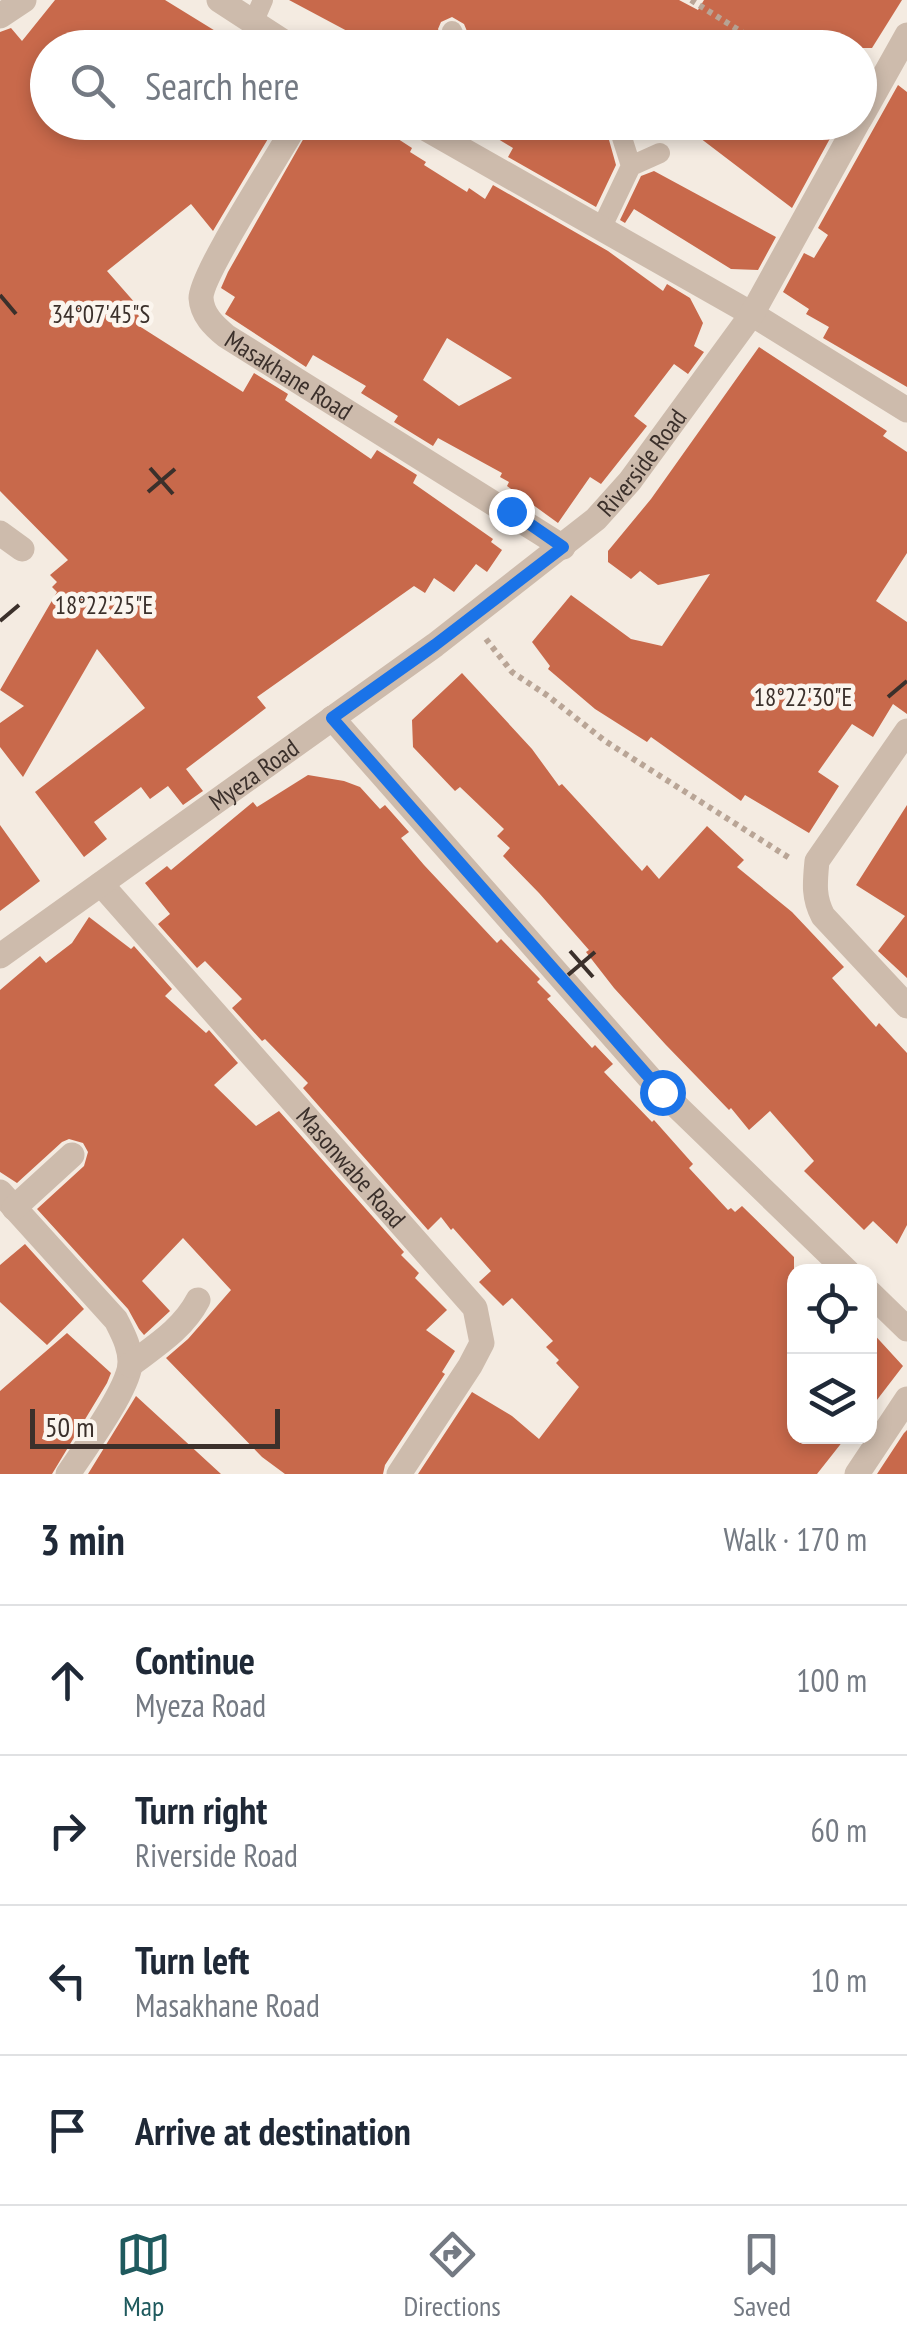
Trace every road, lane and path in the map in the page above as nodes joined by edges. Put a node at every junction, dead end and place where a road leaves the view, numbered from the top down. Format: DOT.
graph roads {
  1 [pos="24,0"];
  2 [pos="219,0"];
  3 [pos="691,0"];
  4 [pos="258,12"];
  5 [pos="0,16"];
  6 [pos="276,30"];
  7 [pos="738,30"];
  8 [pos="907,36"];
  9 [pos="877,89"];
  10 [pos="286,140"];
  11 [pos="448,140"];
  12 [pos="623,140"];
  13 [pos="848,140"];
  14 [pos="660,153"];
  15 [pos="631,166"];
  16 [pos="601,229"];
  17 [pos="752,314"];
  18 [pos="907,410"];
  19 [pos="0,533"];
  20 [pos="563,547"];
  21 [pos="22,549"];
  22 [pos="470,619"];
  23 [pos="332,718"];
  24 [pos="907,731"];
  25 [pos="817,861"];
  26 [pos="101,884"];
  27 [pos="0,956"];
  28 [pos="907,1006"];
  29 [pos="72,1155"];
  30 [pos="7,1200"];
  31 [pos="840,1264"];
  32 [pos="198,1300"];
  33 [pos="877,1300"];
  34 [pos="907,1329"];
  35 [pos="130,1365"];
  36 [pos="907,1399"];
  37 [pos="68,1474"];
  38 [pos="399,1474"];
  39 [pos="858,1474"];
  1 -- 5 [label="street"];
  2 -- 4 [label="street"];
  3 -- 7 [label="path"];
  4 -- 6 [label="street"];
  8 -- 9 [label="street, Riverside Road"];
  10 -- 20 [label="street, Masakhane Road"];
  11 -- 16 [label="street"];
  12 -- 15 [label="lane"];
  13 -- 17 [label="street, Riverside Road"];
  14 -- 15 [label="lane"];
  15 -- 16 [label="lane"];
  16 -- 17 [label="street"];
  17 -- 18 [label="street"];
  17 -- 20 [label="street, Riverside Road"];
  19 -- 21 [label="street"];
  20 -- 22 [label="street, Riverside Road"];
  22 -- 23 [label="street, Riverside Road"];
  22 -- 25 [label="path"];
  23 -- 26 [label="street, Myeza Road"];
  23 -- 31 [label="street"];
  24 -- 25 [label="street"];
  25 -- 28 [label="street"];
  26 -- 27 [label="street, Myeza Road"];
  26 -- 38 [label="street, Masonwabe Road"];
  29 -- 30 [label="street"];
  30 -- 35 [label="street"];
  32 -- 35 [label="street"];
  33 -- 34 [label="street"];
  35 -- 37 [label="street"];
  36 -- 39 [label="street"];
}
